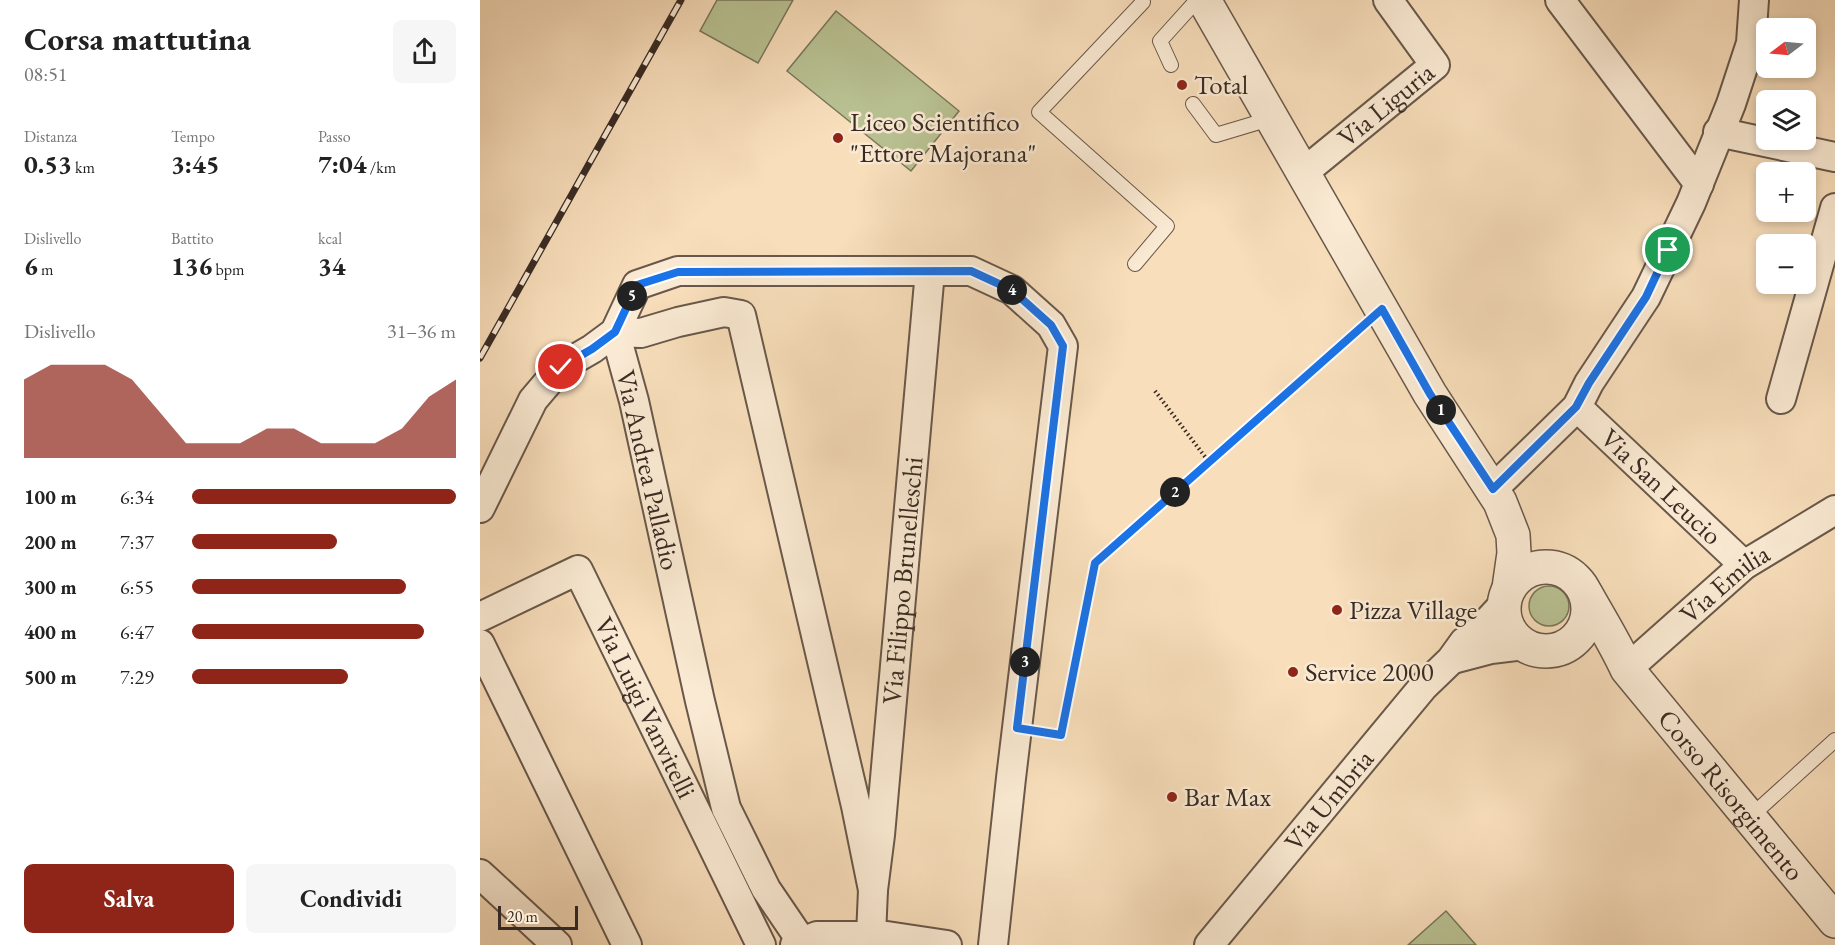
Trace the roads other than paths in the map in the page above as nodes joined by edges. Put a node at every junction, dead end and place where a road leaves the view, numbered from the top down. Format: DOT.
graph roads {
  1 [pos="1197,0"];
  2 [pos="1204,0"];
  3 [pos="1388,0"];
  4 [pos="1560,0"];
  5 [pos="1754,0"];
  6 [pos="1143,1"];
  7 [pos="1171,65"];
  8 [pos="1193,104"];
  9 [pos="1273,118"];
  10 [pos="1718,132"];
  11 [pos="1835,157"];
  12 [pos="1304,172"];
  13 [pos="1699,184"];
  14 [pos="1835,208"];
  15 [pos="1135,264"];
  16 [pos="930,271"];
  17 [pos="615,332"];
  18 [pos="1781,399"];
  19 [pos="1576,407"];
  20 [pos="1497,496"];
  21 [pos="480,508"];
  22 [pos="1835,510"];
  23 [pos="1744,566"];
  24 [pos="1557,568"];
  25 [pos="1586,594"];
  26 [pos="1506,596"];
  27 [pos="480,617"];
  28 [pos="480,644"];
  29 [pos="1541,648"];
  30 [pos="1450,660"];
  31 [pos="1627,669"];
  32 [pos="1835,740"];
  33 [pos="1749,818"];
  34 [pos="480,874"];
  35 [pos="873,890"];
  36 [pos="1835,921"];
  37 [pos="871,936"];
  38 [pos="799,944"];
  39 [pos="557,945"];
  40 [pos="627,945"];
  41 [pos="761,945"];
  42 [pos="947,945"];
  43 [pos="993,945"];
  44 [pos="1209,945"];
  1 -- 7 [label="lane"];
  2 -- 9 [label="street"];
  3 -- 12 [label="street, Via Liguria"];
  4 -- 13 [label="street"];
  5 -- 10 [label="street, Via San Leucio"];
  6 -- 15 [label="lane"];
  8 -- 9 [label="lane"];
  9 -- 12 [label="street"];
  10 -- 11 [label="street"];
  10 -- 13 [label="street, Via San Leucio"];
  12 -- 20 [label="street"];
  13 -- 19 [label="street, Via San Leucio"];
  14 -- 18 [label="street"];
  16 -- 17 [label="street"];
  16 -- 35 [label="street, Via Filippo Brunelleschi"];
  16 -- 43 [label="street"];
  17 -- 21 [label="street"];
  17 -- 35 [label="street, Via Andrea Palladio"];
  17 -- 38 [label="street, Via Andrea Palladio"];
  19 -- 20 [label="street, Via San Leucio"];
  19 -- 23 [label="street, Via San Leucio"];
  20 -- 24 [label="street"];
  20 -- 26 [label="street"];
  22 -- 23 [label="street, Via Emilia"];
  23 -- 31 [label="street, Via Emilia"];
  24 -- 25 [label="street"];
  24 -- 26 [label="street"];
  25 -- 29 [label="street"];
  25 -- 31 [label="street, Corso Risorgimento"];
  26 -- 29 [label="street"];
  26 -- 30 [label="street, Via Umbria"];
  27 -- 41 [label="street, Via Luigi Vanvitelli"];
  28 -- 40 [label="street"];
  29 -- 30 [label="street, Via Umbria"];
  29 -- 31 [label="street"];
  30 -- 44 [label="street, Via Umbria"];
  31 -- 33 [label="street, Corso Risorgimento"];
  32 -- 33 [label="lane"];
  33 -- 36 [label="street, Corso Risorgimento"];
  34 -- 39 [label="street"];
  35 -- 37 [label="street"];
  37 -- 38 [label="street"];
  37 -- 42 [label="street"];
}
